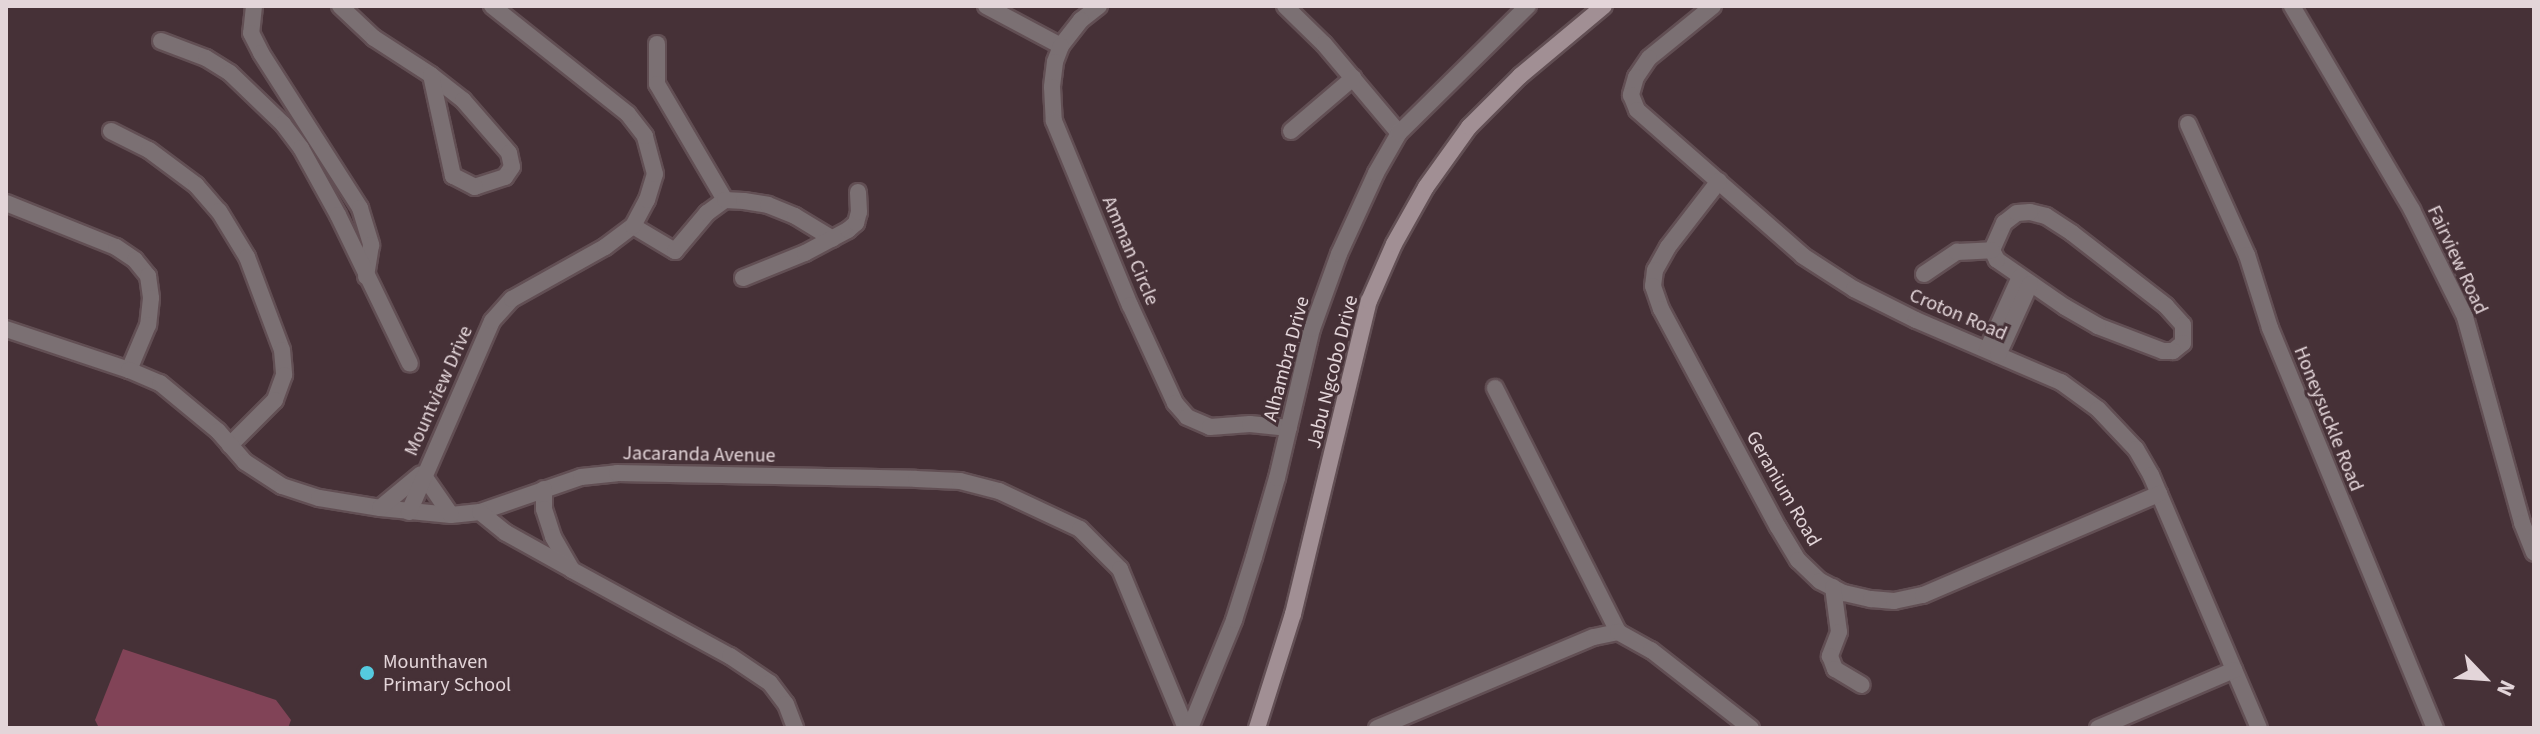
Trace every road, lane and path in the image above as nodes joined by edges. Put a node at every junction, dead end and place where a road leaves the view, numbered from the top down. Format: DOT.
graph roads {
  1 [pos="254,6"];
  2 [pos="340,6"];
  3 [pos="492,6"];
  4 [pos="986,6"];
  5 [pos="1099,6"];
  6 [pos="1285,6"];
  7 [pos="1528,6"];
  8 [pos="1604,6"];
  9 [pos="1713,6"];
  10 [pos="2292,6"];
  11 [pos="161,41"];
  12 [pos="657,44"];
  13 [pos="1061,46"];
  14 [pos="431,75"];
  15 [pos="1353,78"];
  16 [pos="2188,124"];
  17 [pos="111,131"];
  18 [pos="1291,131"];
  19 [pos="1399,133"];
  20 [pos="1719,181"];
  21 [pos="858,192"];
  22 [pos="725,200"];
  23 [pos="6,203"];
  24 [pos="633,226"];
  25 [pos="833,239"];
  26 [pos="1992,250"];
  27 [pos="1924,274"];
  28 [pos="366,277"];
  29 [pos="743,278"];
  30 [pos="2025,280"];
  31 [pos="6,329"];
  32 [pos="1993,352"];
  33 [pos="410,364"];
  34 [pos="129,370"];
  35 [pos="1495,388"];
  36 [pos="1289,428"];
  37 [pos="230,445"];
  38 [pos="426,472"];
  39 [pos="544,489"];
  40 [pos="2159,494"];
  41 [pos="380,508"];
  42 [pos="409,512"];
  43 [pos="480,512"];
  44 [pos="451,515"];
  45 [pos="2528,520"];
  46 [pos="2534,553"];
  47 [pos="572,570"];
  48 [pos="1833,587"];
  49 [pos="1618,632"];
  50 [pos="2234,670"];
  51 [pos="1862,685"];
  52 [pos="795,728"];
  53 [pos="1188,728"];
  54 [pos="1257,728"];
  55 [pos="1377,728"];
  56 [pos="1751,728"];
  57 [pos="2098,728"];
  58 [pos="2259,728"];
  59 [pos="2435,728"];
  1 -- 28 [label="street"];
  2 -- 14 [label="street"];
  3 -- 24 [label="street, Mountview Drive"];
  4 -- 13 [label="street"];
  5 -- 13 [label="street, Amman Circle"];
  6 -- 15 [label="street"];
  7 -- 19 [label="street, Alhambra Drive"];
  8 -- 54 [label="main road, Jabu Ngcobo Drive"];
  9 -- 20 [label="street, Croton Road"];
  10 -- 45 [label="street, Fairview Road"];
  11 -- 28 [label="street"];
  12 -- 22 [label="street"];
  13 -- 36 [label="street, Amman Circle"];
  14 -- 14 [label="street"];
  15 -- 18 [label="street"];
  15 -- 19 [label="street"];
  16 -- 59 [label="street, Honeysuckle Road"];
  17 -- 37 [label="street"];
  19 -- 36 [label="street, Alhambra Drive"];
  20 -- 32 [label="street, Croton Road"];
  20 -- 48 [label="street, Geranium Road"];
  21 -- 25 [label="street"];
  22 -- 24 [label="street"];
  22 -- 25 [label="street"];
  23 -- 34 [label="street"];
  24 -- 38 [label="street, Mountview Drive"];
  25 -- 29 [label="street"];
  26 -- 27 [label="street"];
  26 -- 30 [label="street"];
  26 -- 30 [label="street"];
  28 -- 33 [label="street"];
  30 -- 32 [label="street"];
  31 -- 34 [label="street, Jacaranda Avenue"];
  32 -- 40 [label="street, Croton Road"];
  34 -- 37 [label="street, Jacaranda Avenue"];
  35 -- 49 [label="street"];
  36 -- 53 [label="street, Alhambra Drive"];
  37 -- 41 [label="street, Jacaranda Avenue"];
  38 -- 41 [label="street"];
  38 -- 42 [label="street, Mountview Drive"];
  38 -- 44 [label="street"];
  39 -- 43 [label="street, Jacaranda Avenue"];
  39 -- 47 [label="street"];
  39 -- 53 [label="street, Jacaranda Avenue"];
  40 -- 48 [label="street, Geranium Road"];
  40 -- 50 [label="street, Croton Road"];
  41 -- 42 [label="street, Jacaranda Avenue"];
  42 -- 44 [label="street, Jacaranda Avenue"];
  43 -- 44 [label="street, Jacaranda Avenue"];
  43 -- 47 [label="street"];
  45 -- 46 [label="street, Fairview Road"];
  47 -- 52 [label="street"];
  48 -- 51 [label="street"];
  49 -- 55 [label="street"];
  49 -- 56 [label="street"];
  50 -- 57 [label="street"];
  50 -- 58 [label="street, Croton Road"];
}
